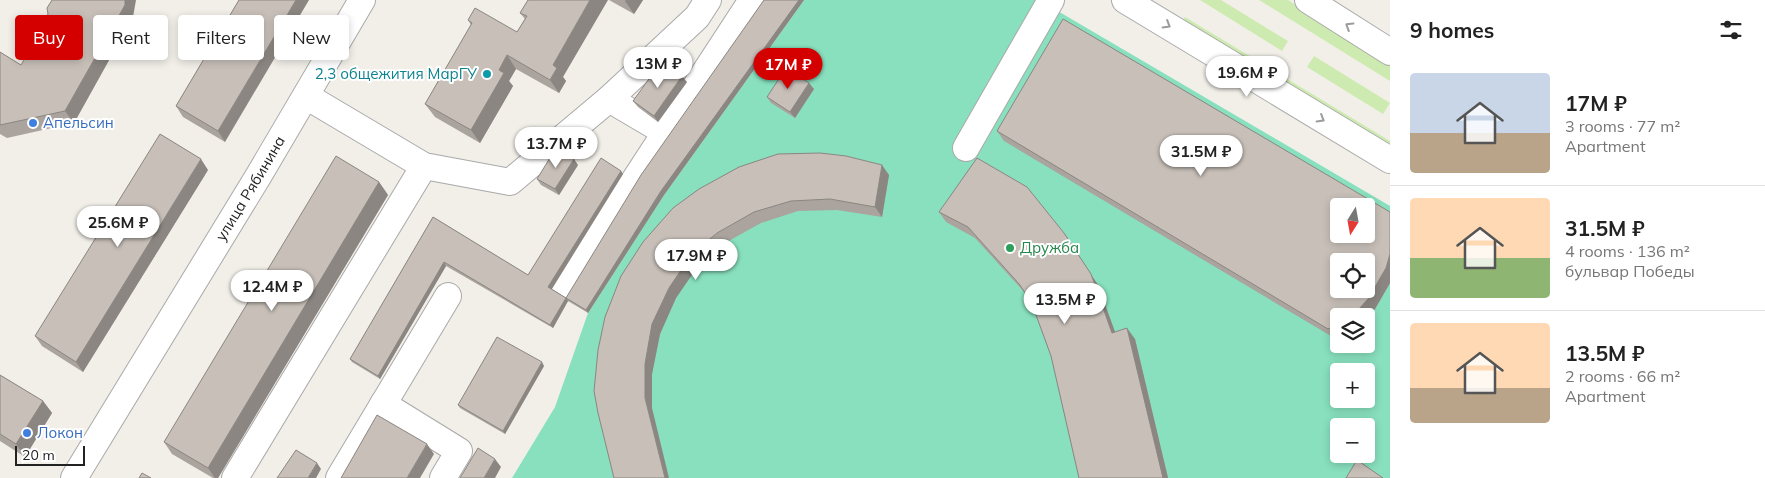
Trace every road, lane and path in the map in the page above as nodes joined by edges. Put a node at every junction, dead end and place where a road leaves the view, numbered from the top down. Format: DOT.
graph roads {
  1 [pos="362,0"];
  2 [pos="708,0"];
  3 [pos="752,0"];
  4 [pos="1051,0"];
  5 [pos="1125,0"];
  6 [pos="1308,0"];
  7 [pos="1390,52"];
  8 [pos="306,96"];
  9 [pos="609,99"];
  10 [pos="665,132"];
  11 [pos="966,148"];
  12 [pos="1390,160"];
  13 [pos="424,166"];
  14 [pos="564,288"];
  15 [pos="448,296"];
  16 [pos="383,404"];
  17 [pos="74,478"];
  18 [pos="235,478"];
  19 [pos="339,478"];
  20 [pos="443,478"];
  1 -- 8 [label="street, улица Рябинина"];
  2 -- 9 [label="street"];
  3 -- 10 [label="street"];
  4 -- 11 [label="street"];
  5 -- 12 [label="street, one-way"];
  7 -- 6 [label="street, one-way"];
  8 -- 13 [label="street"];
  8 -- 17 [label="street, улица Рябинина"];
  9 -- 10 [label="street"];
  9 -- 13 [label="street"];
  10 -- 14 [label="street"];
  13 -- 18 [label="street"];
  15 -- 16 [label="street"];
  16 -- 19 [label="street"];
  16 -- 20 [label="street"];
}
